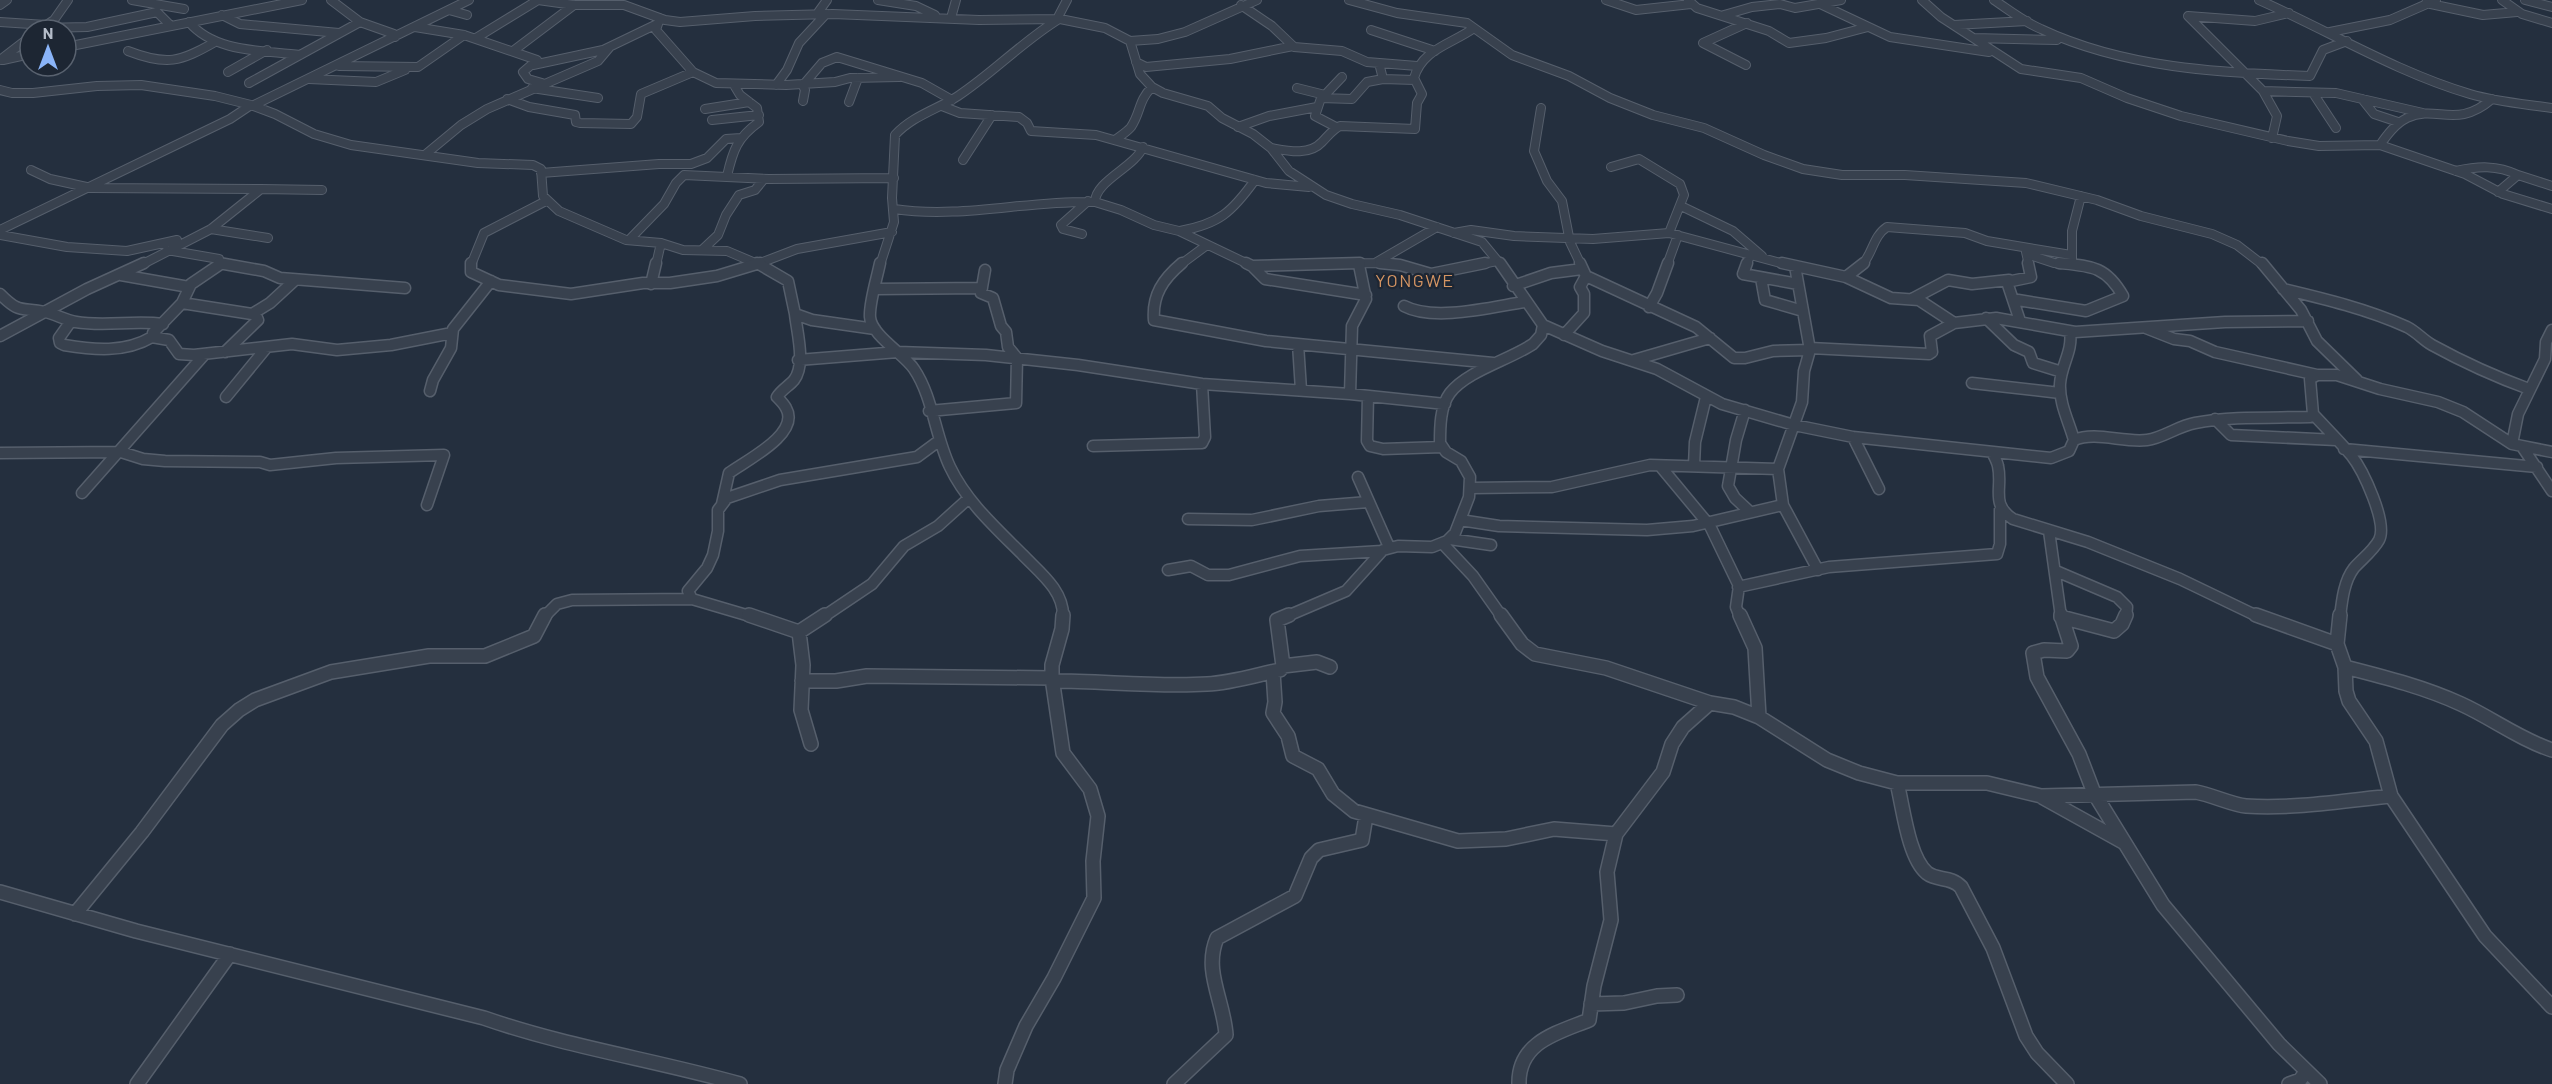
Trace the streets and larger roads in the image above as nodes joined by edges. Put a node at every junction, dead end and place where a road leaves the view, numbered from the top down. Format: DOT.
graph roads {
  1 [pos="7,0"];
  2 [pos="68,0"];
  3 [pos="132,0"];
  4 [pos="302,0"];
  5 [pos="332,0"];
  6 [pos="469,0"];
  7 [pos="635,0"];
  8 [pos="827,0"];
  9 [pos="878,0"];
  10 [pos="956,0"];
  11 [pos="1067,0"];
  12 [pos="1254,0"];
  13 [pos="1349,0"];
  14 [pos="1606,0"];
  15 [pos="1841,0"];
  16 [pos="1922,0"];
  17 [pos="1994,0"];
  18 [pos="2259,0"];
  19 [pos="2436,0"];
  20 [pos="2502,0"];
  21 [pos="2525,0"];
  22 [pos="2536,0"];
  23 [pos="552,1"];
  24 [pos="1689,2"];
  25 [pos="2420,3"];
  26 [pos="1820,4"];
  27 [pos="2552,4"];
  28 [pos="0,5"];
  29 [pos="574,5"];
  30 [pos="624,5"];
  31 [pos="1241,5"];
  32 [pos="184,9"];
  33 [pos="449,10"];
  34 [pos="2517,12"];
  35 [pos="2289,13"];
  36 [pos="821,14"];
  37 [pos="222,15"];
  38 [pos="467,15"];
  39 [pos="1723,15"];
  40 [pos="55,18"];
  41 [pos="946,18"];
  42 [pos="1059,19"];
  43 [pos="659,21"];
  44 [pos="2027,21"];
  45 [pos="0,22"];
  46 [pos="189,22"];
  47 [pos="360,22"];
  48 [pos="1747,23"];
  49 [pos="2552,23"];
  50 [pos="18,25"];
  51 [pos="1954,25"];
  52 [pos="170,26"];
  53 [pos="78,27"];
  54 [pos="415,27"];
  55 [pos="1868,27"];
  56 [pos="1474,28"];
  57 [pos="1371,30"];
  58 [pos="2330,32"];
  59 [pos="339,33"];
  60 [pos="464,35"];
  61 [pos="2060,37"];
  62 [pos="395,38"];
  63 [pos="476,38"];
  64 [pos="1974,38"];
  65 [pos="1130,41"];
  66 [pos="2347,41"];
  67 [pos="214,42"];
  68 [pos="78,45"];
  69 [pos="18,46"];
  70 [pos="1293,46"];
  71 [pos="609,48"];
  72 [pos="267,50"];
  73 [pos="128,51"];
  74 [pos="513,51"];
  75 [pos="1435,51"];
  76 [pos="1995,53"];
  77 [pos="300,55"];
  78 [pos="18,57"];
  79 [pos="0,60"];
  80 [pos="1379,63"];
  81 [pos="1746,65"];
  82 [pos="335,66"];
  83 [pos="530,66"];
  84 [pos="1417,66"];
  85 [pos="412,67"];
  86 [pos="1143,71"];
  87 [pos="2242,71"];
  88 [pos="228,72"];
  89 [pos="693,72"];
  90 [pos="898,77"];
  91 [pos="1342,77"];
  92 [pos="858,78"];
  93 [pos="309,79"];
  94 [pos="1383,79"];
  95 [pos="1415,80"];
  96 [pos="249,83"];
  97 [pos="543,83"];
  98 [pos="803,84"];
  99 [pos="734,85"];
  100 [pos="776,85"];
  101 [pos="1152,87"];
  102 [pos="532,88"];
  103 [pos="1297,88"];
  104 [pos="0,90"];
  105 [pos="2263,91"];
  106 [pos="2313,93"];
  107 [pos="1324,96"];
  108 [pos="598,98"];
  109 [pos="507,99"];
  110 [pos="2362,99"];
  111 [pos="2492,99"];
  112 [pos="803,101"];
  113 [pos="749,102"];
  114 [pos="849,102"];
  115 [pos="947,103"];
  116 [pos="252,105"];
  117 [pos="1317,107"];
  118 [pos="1541,108"];
  119 [pos="2552,108"];
  120 [pos="705,109"];
  121 [pos="2423,113"];
  122 [pos="759,115"];
  123 [pos="992,115"];
  124 [pos="712,120"];
  125 [pos="2398,122"];
  126 [pos="1238,127"];
  127 [pos="1336,127"];
  128 [pos="2336,128"];
  129 [pos="741,138"];
  130 [pos="2272,138"];
  131 [pos="1115,140"];
  132 [pos="2380,145"];
  133 [pos="1143,147"];
  134 [pos="1271,148"];
  135 [pos="426,154"];
  136 [pos="963,160"];
  137 [pos="1611,167"];
  138 [pos="32,170"];
  139 [pos="2456,171"];
  140 [pos="541,173"];
  141 [pos="2517,175"];
  142 [pos="727,176"];
  143 [pos="894,178"];
  144 [pos="764,179"];
  145 [pos="1254,180"];
  146 [pos="2552,186"];
  147 [pos="88,187"];
  148 [pos="1312,187"];
  149 [pos="261,189"];
  150 [pos="322,190"];
  151 [pos="2498,192"];
  152 [pos="2081,196"];
  153 [pos="546,201"];
  154 [pos="1092,202"];
  155 [pos="1681,206"];
  156 [pos="2552,208"];
  157 [pos="894,209"];
  158 [pos="2,226"];
  159 [pos="1437,228"];
  160 [pos="211,229"];
  161 [pos="1179,231"];
  162 [pos="892,232"];
  163 [pos="1453,233"];
  164 [pos="1082,234"];
  165 [pos="1673,234"];
  166 [pos="0,235"];
  167 [pos="190,238"];
  168 [pos="268,238"];
  169 [pos="1569,238"];
  170 [pos="629,240"];
  171 [pos="661,243"];
  172 [pos="1207,245"];
  173 [pos="166,250"];
  174 [pos="702,250"];
  175 [pos="2026,252"];
  176 [pos="1751,254"];
  177 [pos="1762,256"];
  178 [pos="2072,260"];
  179 [pos="1497,261"];
  180 [pos="1375,263"];
  181 [pos="758,264"];
  182 [pos="219,265"];
  183 [pos="1359,265"];
  184 [pos="1252,266"];
  185 [pos="1795,266"];
  186 [pos="985,270"];
  187 [pos="1584,272"];
  188 [pos="121,275"];
  189 [pos="1846,277"];
  190 [pos="1761,278"];
  191 [pos="295,280"];
  192 [pos="491,280"];
  193 [pos="2009,280"];
  194 [pos="651,284"];
  195 [pos="1798,285"];
  196 [pos="1513,286"];
  197 [pos="189,287"];
  198 [pos="405,288"];
  199 [pos="982,288"];
  200 [pos="876,289"];
  201 [pos="2283,289"];
  202 [pos="0,294"];
  203 [pos="1366,295"];
  204 [pos="1912,299"];
  205 [pos="1524,302"];
  206 [pos="182,303"];
  207 [pos="2016,303"];
  208 [pos="1404,306"];
  209 [pos="1649,307"];
  210 [pos="1803,311"];
  211 [pos="47,312"];
  212 [pos="255,313"];
  213 [pos="795,314"];
  214 [pos="1986,318"];
  215 [pos="71,321"];
  216 [pos="2020,321"];
  217 [pos="2308,321"];
  218 [pos="2279,322"];
  219 [pos="1954,323"];
  220 [pos="163,324"];
  221 [pos="1543,325"];
  222 [pos="2140,326"];
  223 [pos="875,329"];
  224 [pos="2552,330"];
  225 [pos="2312,331"];
  226 [pos="2070,332"];
  227 [pos="452,333"];
  228 [pos="1564,335"];
  229 [pos="0,336"];
  230 [pos="152,337"];
  231 [pos="1710,338"];
  232 [pos="1298,344"];
  233 [pos="267,347"];
  234 [pos="1810,349"];
  235 [pos="1351,350"];
  236 [pos="225,352"];
  237 [pos="898,352"];
  238 [pos="204,355"];
  239 [pos="1017,358"];
  240 [pos="798,360"];
  241 [pos="1634,360"];
  242 [pos="1496,364"];
  243 [pos="2062,372"];
  244 [pos="2317,375"];
  245 [pos="2357,380"];
  246 [pos="1972,383"];
  247 [pos="1202,384"];
  248 [pos="1301,390"];
  249 [pos="2529,390"];
  250 [pos="430,391"];
  251 [pos="2060,393"];
  252 [pos="1350,394"];
  253 [pos="1368,396"];
  254 [pos="226,397"];
  255 [pos="1706,397"];
  256 [pos="1445,404"];
  257 [pos="1745,410"];
  258 [pos="929,411"];
  259 [pos="2313,414"];
  260 [pos="2216,419"];
  261 [pos="1794,425"];
  262 [pos="1853,437"];
  263 [pos="940,440"];
  264 [pos="2074,440"];
  265 [pos="2340,444"];
  266 [pos="2512,444"];
  267 [pos="1093,446"];
  268 [pos="1442,447"];
  269 [pos="2523,448"];
  270 [pos="121,452"];
  271 [pos="1992,452"];
  272 [pos="2552,452"];
  273 [pos="0,453"];
  274 [pos="1694,466"];
  275 [pos="1661,467"];
  276 [pos="1733,467"];
  277 [pos="2536,467"];
  278 [pos="1778,469"];
  279 [pos="1358,477"];
  280 [pos="1472,488"];
  281 [pos="1879,489"];
  282 [pos="2552,491"];
  283 [pos="82,493"];
  284 [pos="969,498"];
  285 [pos="1368,502"];
  286 [pos="427,504"];
  287 [pos="722,504"];
  288 [pos="1782,505"];
  289 [pos="2000,510"];
  290 [pos="1749,512"];
  291 [pos="1188,519"];
  292 [pos="1460,520"];
  293 [pos="1706,523"];
  294 [pos="2049,531"];
  295 [pos="1447,542"];
  296 [pos="1491,545"];
  297 [pos="1386,549"];
  298 [pos="1168,570"];
  299 [pos="1818,570"];
  300 [pos="2056,571"];
  301 [pos="1738,587"];
  302 [pos="692,600"];
  303 [pos="2061,617"];
  304 [pos="799,632"];
  305 [pos="2337,644"];
  306 [pos="1330,667"];
  307 [pos="2345,667"];
  308 [pos="1278,669"];
  309 [pos="1052,679"];
  310 [pos="802,681"];
  311 [pos="1710,703"];
  312 [pos="1759,717"];
  313 [pos="811,744"];
  314 [pos="2552,750"];
  315 [pos="1898,783"];
  316 [pos="2094,793"];
  317 [pos="2041,796"];
  318 [pos="2391,796"];
  319 [pos="1366,816"];
  320 [pos="1616,834"];
  321 [pos="2125,844"];
  322 [pos="0,892"];
  323 [pos="75,914"];
  324 [pos="230,954"];
  325 [pos="1677,995"];
  326 [pos="1591,1004"];
  327 [pos="2552,1007"];
  328 [pos="2306,1072"];
  329 [pos="137,1084"];
  330 [pos="740,1084"];
  331 [pos="1005,1084"];
  332 [pos="1174,1084"];
  333 [pos="1519,1084"];
  334 [pos="2067,1084"];
  335 [pos="2289,1084"];
  336 [pos="2319,1084"];
  1 -- 28 [label="street"];
  2 -- 40 [label="street"];
  3 -- 32 [label="street"];
  4 -- 37 [label="street"];
  5 -- 47 [label="street"];
  6 -- 33 [label="street"];
  7 -- 30 [label="street"];
  8 -- 36 [label="street"];
  9 -- 41 [label="street"];
  10 -- 41 [label="street"];
  11 -- 42 [label="street"];
  12 -- 31 [label="street"];
  13 -- 56 [label="street"];
  14 -- 24 [label="street"];
  15 -- 26 [label="street"];
  16 -- 51 [label="street"];
  17 -- 44 [label="street"];
  18 -- 35 [label="street"];
  19 -- 25 [label="street"];
  20 -- 34 [label="street"];
  21 -- 27 [label="street"];
  22 -- 27 [label="street"];
  23 -- 29 [label="street"];
  23 -- 63 [label="street"];
  24 -- 39 [label="street"];
  25 -- 34 [label="street"];
  25 -- 58 [label="street"];
  26 -- 39 [label="street"];
  26 -- 55 [label="street"];
  29 -- 30 [label="street"];
  29 -- 74 [label="street"];
  30 -- 43 [label="street"];
  31 -- 65 [label="street"];
  31 -- 70 [label="street"];
  33 -- 38 [label="street"];
  33 -- 54 [label="street"];
  34 -- 49 [label="street"];
  35 -- 58 [label="street"];
  35 -- 87 [label="street"];
  36 -- 41 [label="street"];
  36 -- 43 [label="street"];
  36 -- 100 [label="street"];
  37 -- 46 [label="street"];
  37 -- 59 [label="street"];
  39 -- 48 [label="street"];
  41 -- 42 [label="street"];
  42 -- 65 [label="street"];
  42 -- 115 [label="street"];
  43 -- 71 [label="street"];
  43 -- 89 [label="street"];
  44 -- 51 [label="street"];
  44 -- 61 [label="street"];
  45 -- 50 [label="street"];
  46 -- 52 [label="street"];
  46 -- 67 [label="street"];
  47 -- 59 [label="street"];
  47 -- 62 [label="street"];
  48 -- 55 [label="street"];
  48 -- 81 [label="street"];
  51 -- 64 [label="street"];
  52 -- 53 [label="street"];
  52 -- 68 [label="street"];
  54 -- 60 [label="street"];
  54 -- 62 [label="street"];
  55 -- 76 [label="street"];
  56 -- 75 [label="street"];
  56 -- 152 [label="street"];
  57 -- 75 [label="street"];
  58 -- 66 [label="street"];
  59 -- 77 [label="street"];
  60 -- 63 [label="street"];
  60 -- 85 [label="street"];
  61 -- 64 [label="street"];
  61 -- 87 [label="street"];
  62 -- 82 [label="street"];
  63 -- 74 [label="street"];
  64 -- 76 [label="street"];
  65 -- 86 [label="street"];
  66 -- 87 [label="street"];
  66 -- 111 [label="street"];
  67 -- 72 [label="street"];
  67 -- 73 [label="street"];
  69 -- 79 [label="street"];
  70 -- 80 [label="street"];
  70 -- 86 [label="street"];
  71 -- 83 [label="street"];
  71 -- 97 [label="street"];
  72 -- 77 [label="street"];
  72 -- 88 [label="street"];
  74 -- 83 [label="street"];
  75 -- 84 [label="street"];
  76 -- 130 [label="street"];
  77 -- 96 [label="street"];
  78 -- 79 [label="street"];
  80 -- 84 [label="street"];
  80 -- 94 [label="street"];
  82 -- 85 [label="street"];
  82 -- 93 [label="street"];
  83 -- 97 [label="street"];
  84 -- 95 [label="street"];
  85 -- 93 [label="street"];
  86 -- 101 [label="street"];
  87 -- 105 [label="street"];
  89 -- 99 [label="street"];
  89 -- 109 [label="street"];
  90 -- 92 [label="street"];
  90 -- 98 [label="street"];
  90 -- 115 [label="street"];
  91 -- 107 [label="street"];
  92 -- 98 [label="street"];
  92 -- 114 [label="street"];
  93 -- 116 [label="street"];
  94 -- 95 [label="street"];
  94 -- 107 [label="street"];
  95 -- 127 [label="street"];
  97 -- 102 [label="street"];
  98 -- 100 [label="street"];
  98 -- 112 [label="street"];
  99 -- 100 [label="street"];
  99 -- 113 [label="street"];
  101 -- 126 [label="street"];
  101 -- 131 [label="street"];
  102 -- 108 [label="street"];
  102 -- 109 [label="street"];
  103 -- 107 [label="street"];
  104 -- 116 [label="street"];
  105 -- 106 [label="street"];
  105 -- 130 [label="street"];
  106 -- 110 [label="street"];
  106 -- 128 [label="street"];
  107 -- 117 [label="street"];
  109 -- 135 [label="street"];
  110 -- 121 [label="street"];
  110 -- 125 [label="street"];
  111 -- 119 [label="street"];
  111 -- 121 [label="street"];
  113 -- 120 [label="street"];
  113 -- 122 [label="street"];
  115 -- 123 [label="street"];
  115 -- 143 [label="street"];
  116 -- 135 [label="street"];
  116 -- 147 [label="street"];
  117 -- 126 [label="street"];
  117 -- 127 [label="street"];
  118 -- 169 [label="street"];
  121 -- 125 [label="street"];
  122 -- 124 [label="street"];
  122 -- 129 [label="street"];
  123 -- 131 [label="street"];
  123 -- 136 [label="street"];
  125 -- 132 [label="street"];
  126 -- 134 [label="street"];
  127 -- 134 [label="street"];
  129 -- 140 [label="street"];
  129 -- 142 [label="street"];
  130 -- 132 [label="street"];
  131 -- 133 [label="street"];
  132 -- 139 [label="street"];
  133 -- 145 [label="street"];
  133 -- 154 [label="street"];
  134 -- 148 [label="street"];
  135 -- 140 [label="street"];
  137 -- 155 [label="street"];
  138 -- 147 [label="street"];
  139 -- 141 [label="street"];
  139 -- 151 [label="street"];
  140 -- 153 [label="street"];
  141 -- 146 [label="street"];
  141 -- 151 [label="street"];
  142 -- 144 [label="street"];
  142 -- 170 [label="street"];
  143 -- 144 [label="street"];
  143 -- 157 [label="street"];
  144 -- 174 [label="street"];
  145 -- 148 [label="street"];
  145 -- 161 [label="street"];
  147 -- 149 [label="street"];
  147 -- 158 [label="street"];
  148 -- 159 [label="street"];
  149 -- 150 [label="street"];
  149 -- 160 [label="street"];
  151 -- 156 [label="street"];
  152 -- 178 [label="street"];
  152 -- 201 [label="street"];
  153 -- 170 [label="street"];
  153 -- 192 [label="street"];
  154 -- 157 [label="street"];
  154 -- 161 [label="street"];
  154 -- 164 [label="street"];
  155 -- 165 [label="street"];
  155 -- 177 [label="street"];
  157 -- 162 [label="street"];
  159 -- 163 [label="street"];
  159 -- 180 [label="street"];
  160 -- 167 [label="street"];
  160 -- 168 [label="street"];
  161 -- 172 [label="street"];
  162 -- 181 [label="street"];
  162 -- 200 [label="street"];
  163 -- 169 [label="street"];
  163 -- 179 [label="street"];
  165 -- 169 [label="street"];
  165 -- 176 [label="street"];
  165 -- 209 [label="street"];
  166 -- 167 [label="street"];
  167 -- 173 [label="street"];
  169 -- 187 [label="street"];
  170 -- 171 [label="street"];
  171 -- 174 [label="street"];
  171 -- 194 [label="street"];
  172 -- 184 [label="street"];
  172 -- 232 [label="street"];
  173 -- 182 [label="street"];
  173 -- 188 [label="street"];
  174 -- 181 [label="street"];
  175 -- 178 [label="street"];
  175 -- 189 [label="street"];
  175 -- 193 [label="street"];
  176 -- 177 [label="street"];
  176 -- 190 [label="street"];
  177 -- 185 [label="street"];
  178 -- 207 [label="street"];
  179 -- 180 [label="street"];
  179 -- 196 [label="street"];
  180 -- 183 [label="street"];
  181 -- 194 [label="street"];
  181 -- 213 [label="street"];
  182 -- 191 [label="street"];
  182 -- 197 [label="street"];
  183 -- 184 [label="street"];
  183 -- 203 [label="street"];
  184 -- 203 [label="street"];
  185 -- 189 [label="street"];
  185 -- 195 [label="street"];
  186 -- 199 [label="street"];
  187 -- 196 [label="street"];
  187 -- 209 [label="street"];
  187 -- 228 [label="street"];
  188 -- 197 [label="street"];
  188 -- 211 [label="street"];
  189 -- 204 [label="street"];
  190 -- 195 [label="street"];
  190 -- 210 [label="street"];
  191 -- 198 [label="street"];
  191 -- 212 [label="street"];
  192 -- 194 [label="street"];
  192 -- 227 [label="street"];
  193 -- 204 [label="street"];
  193 -- 207 [label="street"];
  195 -- 210 [label="street"];
  196 -- 205 [label="street"];
  197 -- 206 [label="street"];
  199 -- 200 [label="street"];
  199 -- 239 [label="street"];
  200 -- 223 [label="street"];
  201 -- 217 [label="street"];
  201 -- 249 [label="street"];
  202 -- 211 [label="street"];
  203 -- 235 [label="street"];
  204 -- 219 [label="street"];
  205 -- 208 [label="street"];
  205 -- 221 [label="street"];
  206 -- 212 [label="street"];
  206 -- 220 [label="street"];
  207 -- 216 [label="street"];
  209 -- 231 [label="street"];
  210 -- 234 [label="street"];
  211 -- 215 [label="street"];
  211 -- 229 [label="street"];
  212 -- 236 [label="street"];
  213 -- 223 [label="street"];
  213 -- 240 [label="street"];
  214 -- 216 [label="street"];
  214 -- 219 [label="street"];
  214 -- 243 [label="street"];
  215 -- 220 [label="street"];
  215 -- 230 [label="street"];
  216 -- 226 [label="street"];
  217 -- 218 [label="street"];
  217 -- 225 [label="street"];
  218 -- 222 [label="street"];
  218 -- 225 [label="street"];
  219 -- 234 [label="street"];
  220 -- 230 [label="street"];
  221 -- 228 [label="street"];
  221 -- 242 [label="street"];
  222 -- 226 [label="street"];
  222 -- 244 [label="street"];
  223 -- 237 [label="street"];
  224 -- 249 [label="street"];
  225 -- 245 [label="street"];
  226 -- 243 [label="street"];
  227 -- 233 [label="street"];
  227 -- 250 [label="street"];
  228 -- 241 [label="street"];
  230 -- 238 [label="street"];
  231 -- 234 [label="street"];
  231 -- 241 [label="street"];
  232 -- 235 [label="street"];
  232 -- 248 [label="street"];
  233 -- 236 [label="street"];
  233 -- 254 [label="street"];
  234 -- 261 [label="street"];
  235 -- 242 [label="street"];
  235 -- 252 [label="street"];
  236 -- 238 [label="street"];
  237 -- 239 [label="street"];
  237 -- 240 [label="street"];
  237 -- 258 [label="street"];
  238 -- 270 [label="street"];
  239 -- 247 [label="street"];
  239 -- 258 [label="street"];
  240 -- 287 [label="street"];
  241 -- 255 [label="street"];
  242 -- 256 [label="street"];
  243 -- 251 [label="street"];
  244 -- 245 [label="street"];
  244 -- 259 [label="street"];
  245 -- 266 [label="street"];
  246 -- 251 [label="street"];
  247 -- 248 [label="street"];
  247 -- 267 [label="street"];
  248 -- 252 [label="street"];
  249 -- 266 [label="street"];
  251 -- 264 [label="street"];
  252 -- 253 [label="street"];
  253 -- 256 [label="street"];
  253 -- 268 [label="street"];
  255 -- 257 [label="street"];
  255 -- 274 [label="street"];
  256 -- 268 [label="street"];
  257 -- 261 [label="street"];
  257 -- 276 [label="street"];
  258 -- 263 [label="street"];
  259 -- 260 [label="street"];
  259 -- 265 [label="street"];
  260 -- 264 [label="street"];
  260 -- 265 [label="street"];
  261 -- 262 [label="street"];
  261 -- 278 [label="street"];
  262 -- 271 [label="street"];
  262 -- 281 [label="street"];
  263 -- 284 [label="street"];
  263 -- 287 [label="street"];
  264 -- 271 [label="street"];
  265 -- 277 [label="street"];
  265 -- 305 [label="street"];
  266 -- 269 [label="street"];
  268 -- 280 [label="street"];
  269 -- 272 [label="street"];
  269 -- 277 [label="street"];
  270 -- 273 [label="street"];
  270 -- 283 [label="street"];
  270 -- 286 [label="street"];
  271 -- 289 [label="street"];
  274 -- 275 [label="street"];
  274 -- 276 [label="street"];
  275 -- 280 [label="street"];
  275 -- 293 [label="street"];
  276 -- 278 [label="street"];
  276 -- 290 [label="street"];
  277 -- 282 [label="street"];
  278 -- 288 [label="street"];
  279 -- 285 [label="street"];
  280 -- 292 [label="street"];
  284 -- 304 [label="street"];
  284 -- 309 [label="street"];
  285 -- 291 [label="street"];
  285 -- 297 [label="street"];
  287 -- 302 [label="street"];
  288 -- 290 [label="street"];
  288 -- 299 [label="street"];
  289 -- 294 [label="street"];
  289 -- 299 [label="street"];
  290 -- 293 [label="street"];
  292 -- 293 [label="street"];
  292 -- 295 [label="street"];
  293 -- 301 [label="street"];
  294 -- 300 [label="street"];
  294 -- 305 [label="street"];
  295 -- 296 [label="street"];
  295 -- 297 [label="street"];
  295 -- 311 [label="street"];
  297 -- 298 [label="street"];
  297 -- 308 [label="street"];
  299 -- 301 [label="street"];
  300 -- 303 [label="street"];
  300 -- 303 [label="street"];
  301 -- 312 [label="street"];
  302 -- 304 [label="street"];
  302 -- 323 [label="street"];
  303 -- 316 [label="street"];
  304 -- 310 [label="street"];
  305 -- 307 [label="street"];
  306 -- 308 [label="street"];
  307 -- 314 [label="street"];
  307 -- 318 [label="street"];
  308 -- 309 [label="street"];
  308 -- 319 [label="street"];
  309 -- 310 [label="street"];
  309 -- 331 [label="street"];
  310 -- 313 [label="street"];
  311 -- 312 [label="street"];
  311 -- 320 [label="street"];
  312 -- 315 [label="street"];
  315 -- 317 [label="street"];
  315 -- 334 [label="street"];
  316 -- 317 [label="street"];
  316 -- 318 [label="street"];
  316 -- 321 [label="street"];
  317 -- 321 [label="street"];
  318 -- 327 [label="street"];
  319 -- 320 [label="street"];
  319 -- 332 [label="street"];
  320 -- 326 [label="street"];
  321 -- 328 [label="street"];
  322 -- 323 [label="street"];
  323 -- 324 [label="street"];
  324 -- 329 [label="street"];
  324 -- 330 [label="street"];
  325 -- 326 [label="street"];
  326 -- 333 [label="street"];
  328 -- 335 [label="street"];
  328 -- 336 [label="street"];
}
